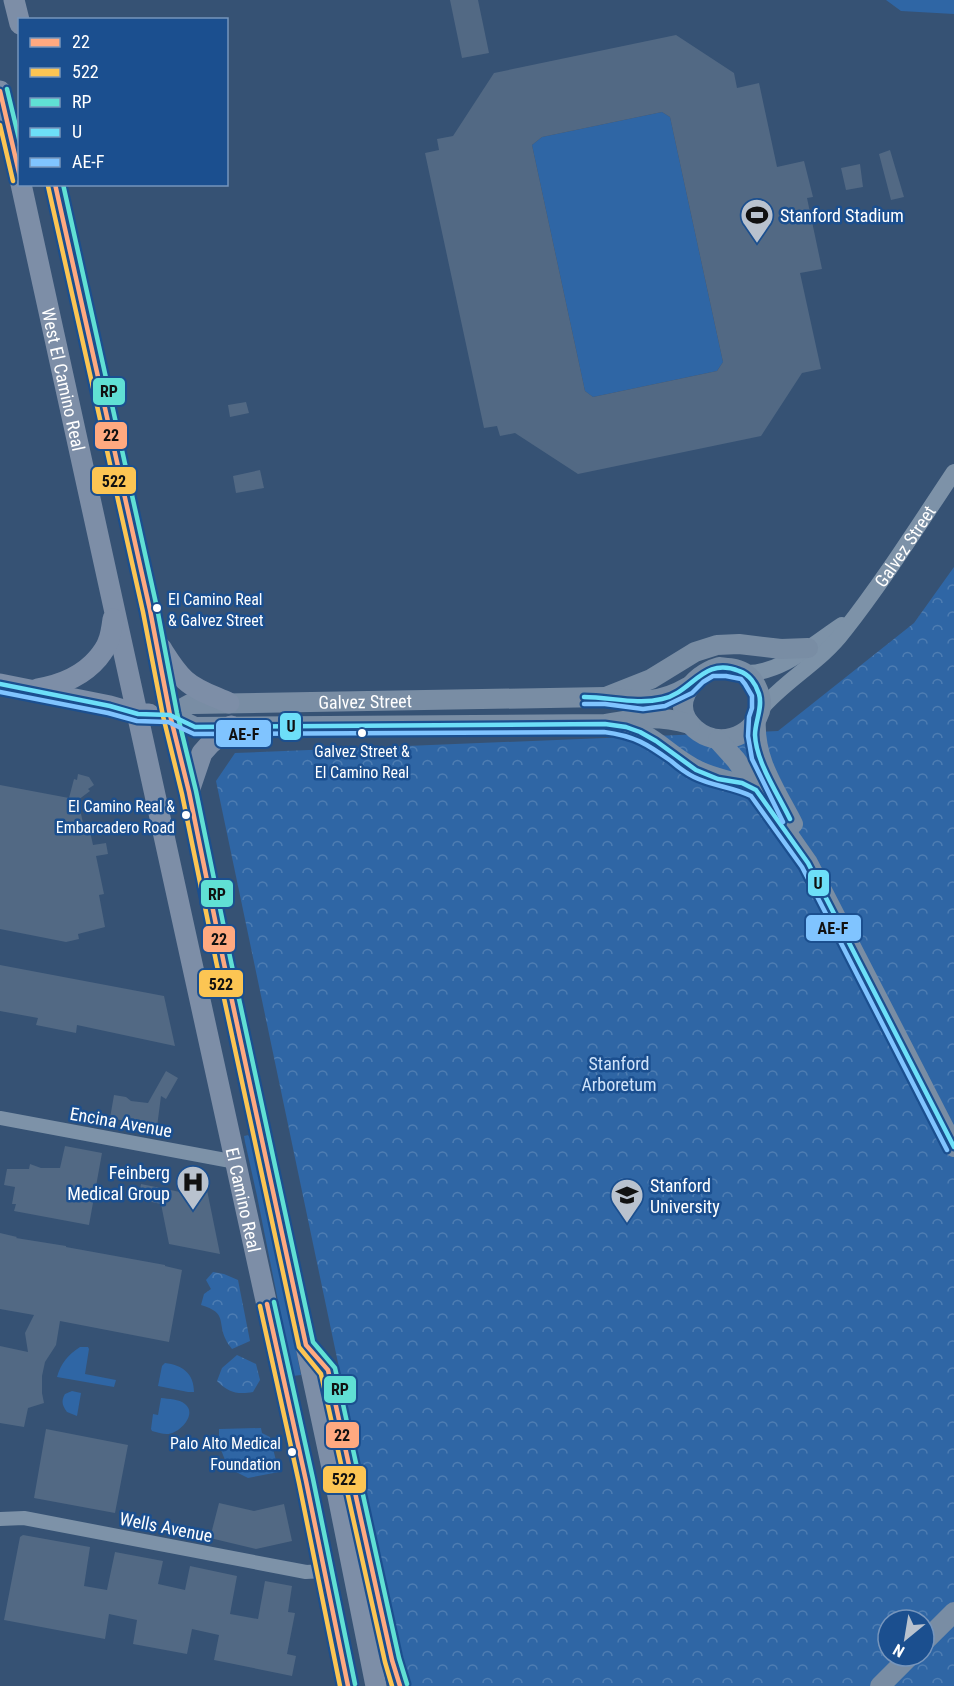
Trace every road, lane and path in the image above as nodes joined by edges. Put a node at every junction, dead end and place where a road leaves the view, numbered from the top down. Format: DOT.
graph roads {
  1 [pos="14,0"];
  2 [pos="18,18"];
  3 [pos="0,91"];
  4 [pos="18,170"];
  5 [pos="21,186"];
  6 [pos="56,186"];
  7 [pos="954,472"];
  8 [pos="114,610"];
  9 [pos="853,618"];
  10 [pos="157,642"];
  11 [pos="808,648"];
  12 [pos="745,673"];
  13 [pos="0,684"];
  14 [pos="688,687"];
  15 [pos="30,690"];
  16 [pos="605,697"];
  17 [pos="229,703"];
  18 [pos="138,714"];
  19 [pos="758,714"];
  20 [pos="170,715"];
  21 [pos="605,724"];
  22 [pos="690,724"];
  23 [pos="231,726"];
  24 [pos="718,740"];
  25 [pos="756,790"];
  26 [pos="189,792"];
  27 [pos="808,863"];
  28 [pos="0,1118"];
  29 [pos="954,1147"];
  30 [pos="236,1162"];
  31 [pos="306,1345"];
  32 [pos="0,1519"];
  33 [pos="324,1571"];
  34 [pos="954,1612"];
  35 [pos="936,1630"];
  36 [pos="898,1668"];
  37 [pos="348,1686"];
  38 [pos="376,1686"];
  39 [pos="400,1686"];
  40 [pos="880,1686"];
  1 -- 2 [label="main road"];
  3 -- 4 [label="main road"];
  5 -- 8 [label="main road, West El Camino Real"];
  6 -- 10 [label="main road, El Camino Real"];
  7 -- 9 [label="street, Galvez Street"];
  8 -- 15 [label="main road"];
  8 -- 18 [label="main road, West El Camino Real"];
  9 -- 11 [label="street, Galvez Street"];
  9 -- 19 [label="street, Galvez Street"];
  10 -- 17 [label="main road"];
  10 -- 20 [label="main road, El Camino Real"];
  11 -- 12 [label="street, Galvez Street"];
  11 -- 16 [label="main road"];
  12 -- 14 [label="main road"];
  12 -- 19 [label="main road"];
  13 -- 15 [label="main road"];
  14 -- 16 [label="main road, Galvez Street"];
  14 -- 22 [label="main road"];
  15 -- 18 [label="main road"];
  16 -- 17 [label="main road, Galvez Street"];
  17 -- 20 [label="main road, Galvez Street"];
  18 -- 20 [label="main road"];
  18 -- 30 [label="main road, El Camino Real"];
  19 -- 24 [label="main road"];
  19 -- 27 [label="main road"];
  20 -- 23 [label="main road, Galvez Street"];
  20 -- 26 [label="main road, El Camino Real"];
  21 -- 22 [label="main road, Galvez Street"];
  21 -- 23 [label="main road, Galvez Street"];
  21 -- 25 [label="main road"];
  22 -- 24 [label="main road"];
  23 -- 26 [label="main road"];
  24 -- 25 [label="main road"];
  25 -- 27 [label="main road"];
  26 -- 31 [label="main road, El Camino Real"];
  27 -- 29 [label="main road"];
  28 -- 30 [label="street, Encina Avenue"];
  30 -- 33 [label="main road, El Camino Real"];
  31 -- 38 [label="main road, El Camino Real"];
  31 -- 39 [label="main road"];
  32 -- 33 [label="street, Wells Avenue"];
  33 -- 37 [label="main road, El Camino Real"];
  34 -- 35 [label="main road"];
  36 -- 40 [label="main road"];
}
